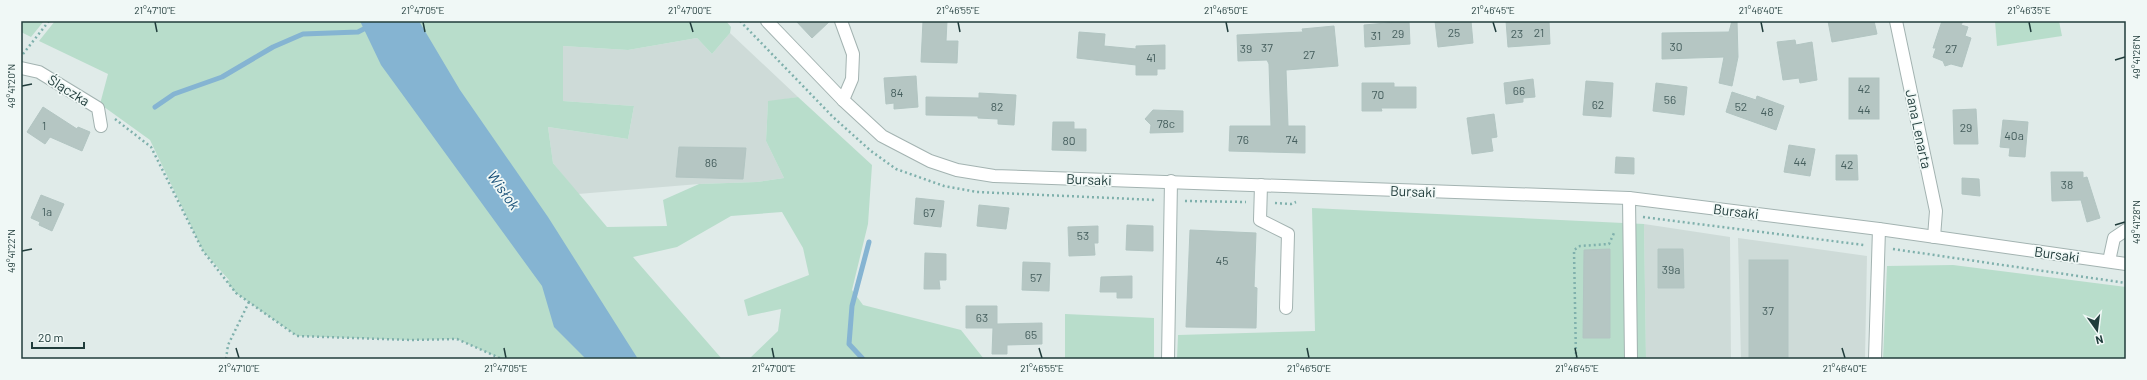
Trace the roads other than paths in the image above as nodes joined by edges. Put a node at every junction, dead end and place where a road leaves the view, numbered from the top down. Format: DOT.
graph roads {
  1 [pos="767,21"];
  2 [pos="841,21"];
  3 [pos="1896,21"];
  4 [pos="21,68"];
  5 [pos="843,100"];
  6 [pos="101,126"];
  7 [pos="1171,181"];
  8 [pos="1261,185"];
  9 [pos="1629,198"];
  10 [pos="1879,229"];
  11 [pos="2126,230"];
  12 [pos="1934,237"];
  13 [pos="2109,261"];
  14 [pos="2126,264"];
  15 [pos="1286,308"];
  16 [pos="1168,359"];
  17 [pos="1631,359"];
  18 [pos="1875,359"];
  1 -- 5 [label="street, Bursaki"];
  2 -- 5 [label="street"];
  3 -- 12 [label="street, Jana Lenarta"];
  4 -- 6 [label="street, Ślączka"];
  5 -- 7 [label="street, Bursaki"];
  7 -- 8 [label="street, Bursaki"];
  7 -- 16 [label="street"];
  8 -- 9 [label="street, Bursaki"];
  8 -- 15 [label="street"];
  9 -- 10 [label="street, Bursaki"];
  9 -- 17 [label="street"];
  10 -- 12 [label="street, Bursaki"];
  10 -- 18 [label="street"];
  11 -- 13 [label="street"];
  12 -- 13 [label="street, Bursaki"];
  13 -- 14 [label="street, Bursaki"];
}
